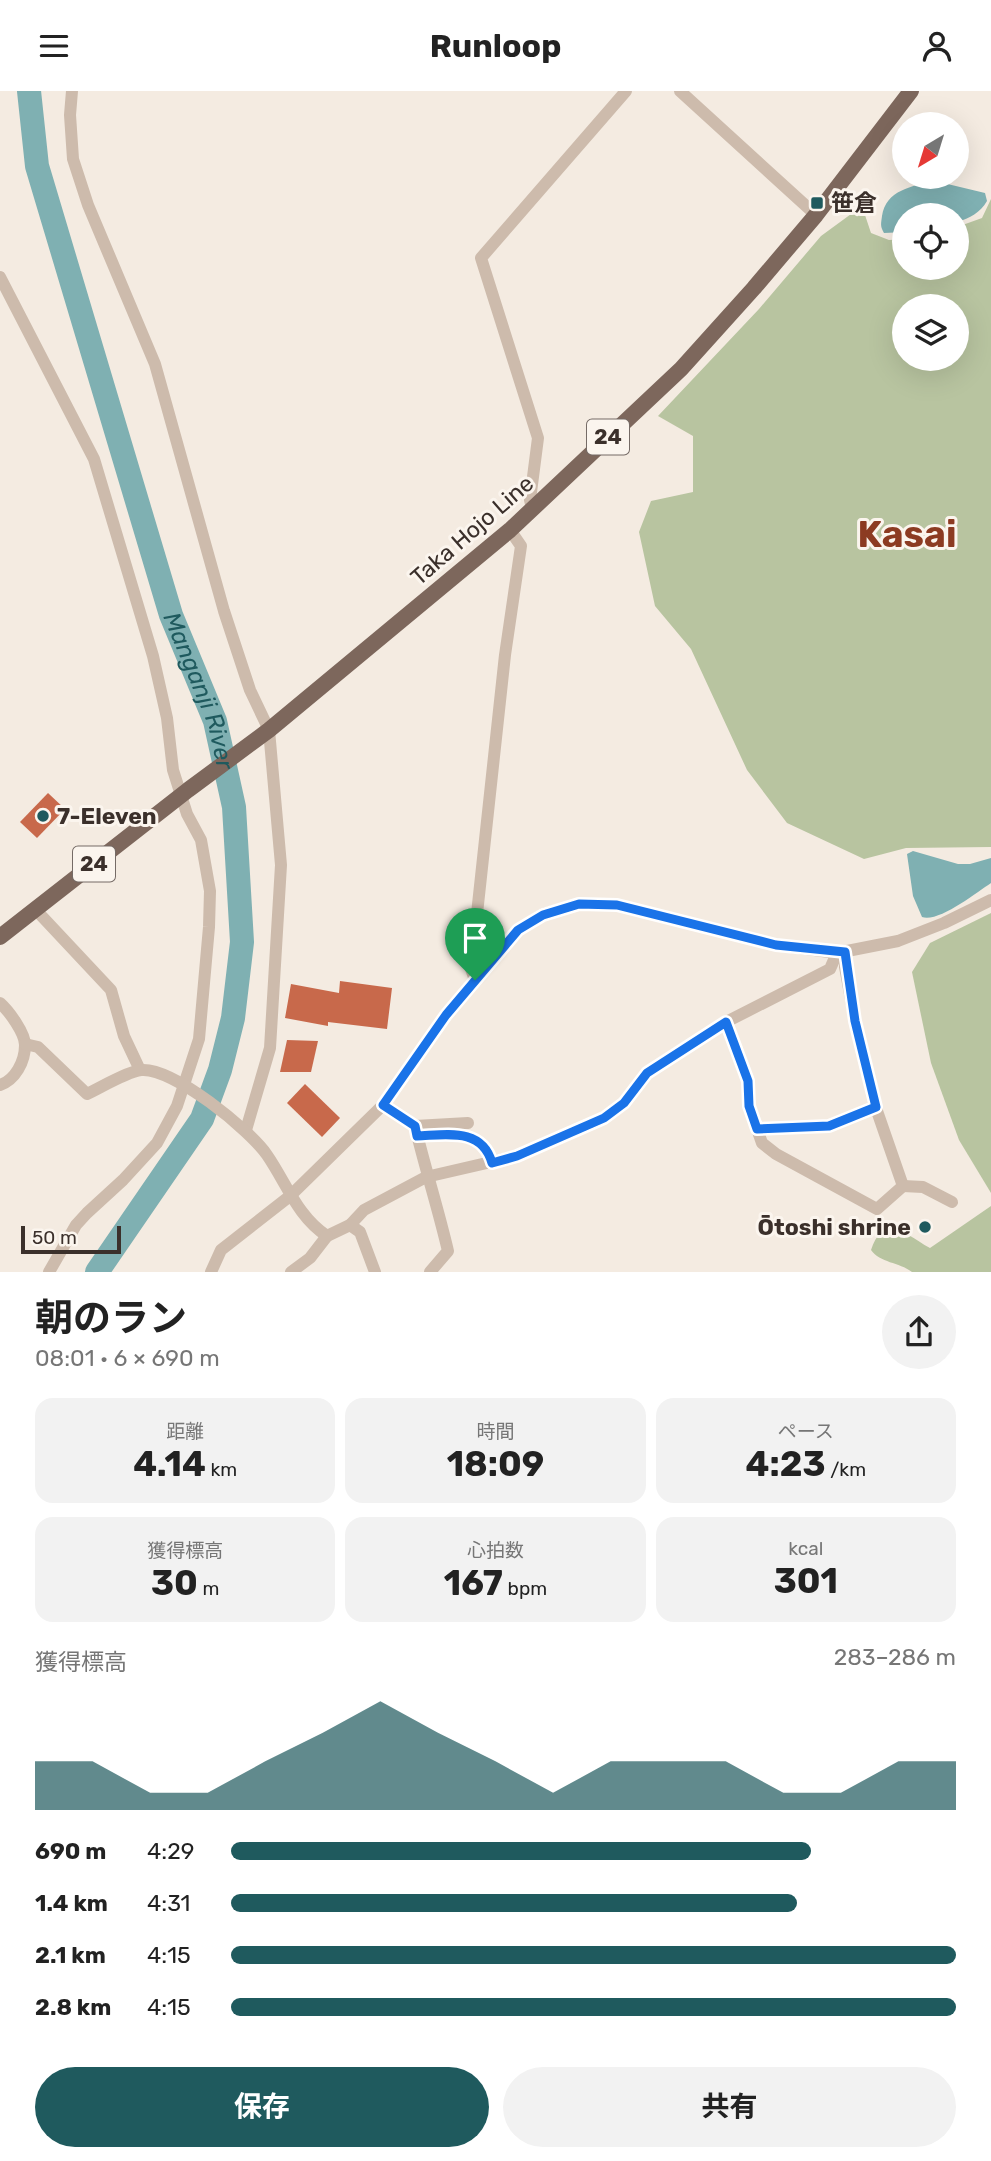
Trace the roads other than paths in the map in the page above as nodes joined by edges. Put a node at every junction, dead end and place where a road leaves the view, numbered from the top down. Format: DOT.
graph roads {
  1 [pos="72,91"];
  2 [pos="626,91"];
  3 [pos="680,91"];
  4 [pos="911,91"];
  5 [pos="816,215"];
  6 [pos="0,277"];
  7 [pos="532,508"];
  8 [pos="510,530"];
  9 [pos="263,734"];
  10 [pos="184,793"];
  11 [pos="991,900"];
  12 [pos="36,910"];
  13 [pos="0,937"];
  14 [pos="841,953"];
  15 [pos="475,980"];
  16 [pos="0,1003"];
  17 [pos="726,1022"];
  18 [pos="25,1044"];
  19 [pos="139,1070"];
  20 [pos="0,1085"];
  21 [pos="187,1087"];
  22 [pos="383,1105"];
  23 [pos="876,1107"];
  24 [pos="468,1123"];
  25 [pos="241,1127"];
  26 [pos="757,1129"];
  27 [pos="416,1131"];
  28 [pos="492,1163"];
  29 [pos="426,1177"];
  30 [pos="903,1187"];
  31 [pos="290,1196"];
  32 [pos="952,1202"];
  33 [pos="350,1225"];
  34 [pos="327,1236"];
  35 [pos="49,1272"];
  36 [pos="211,1272"];
  37 [pos="291,1272"];
  38 [pos="375,1272"];
  39 [pos="430,1272"];
  1 -- 9 [label="street"];
  2 -- 7 [label="street"];
  3 -- 5 [label="street"];
  4 -- 5 [label="main road, Taka Hojo Line / 24"];
  5 -- 7 [label="main road, Taka Hojo Line / 24"];
  6 -- 10 [label="street"];
  7 -- 8 [label="main road, Taka Hojo Line / 24"];
  8 -- 9 [label="main road, Taka Hojo Line / 24"];
  8 -- 15 [label="street"];
  9 -- 10 [label="main road, Taka Hojo Line / 24"];
  9 -- 25 [label="street"];
  10 -- 12 [label="main road, Taka Hojo Line / 24"];
  10 -- 21 [label="street"];
  11 -- 14 [label="street"];
  12 -- 13 [label="main road, Taka Hojo Line / 24"];
  12 -- 19 [label="street"];
  14 -- 15 [label="street"];
  14 -- 17 [label="street"];
  14 -- 23 [label="street"];
  15 -- 22 [label="street"];
  16 -- 18 [label="street"];
  17 -- 26 [label="street"];
  17 -- 28 [label="street"];
  18 -- 19 [label="street"];
  18 -- 20 [label="street"];
  19 -- 21 [label="street"];
  21 -- 25 [label="street"];
  21 -- 35 [label="street"];
  22 -- 27 [label="street"];
  22 -- 31 [label="street"];
  23 -- 26 [label="street"];
  23 -- 30 [label="street"];
  24 -- 27 [label="street"];
  25 -- 31 [label="street"];
  26 -- 30 [label="street"];
  27 -- 28 [label="street"];
  27 -- 29 [label="street"];
  28 -- 29 [label="street"];
  29 -- 33 [label="street"];
  29 -- 39 [label="street"];
  30 -- 32 [label="street"];
  31 -- 34 [label="street"];
  31 -- 36 [label="street"];
  33 -- 34 [label="street"];
  33 -- 38 [label="street"];
  34 -- 37 [label="street"];
}
